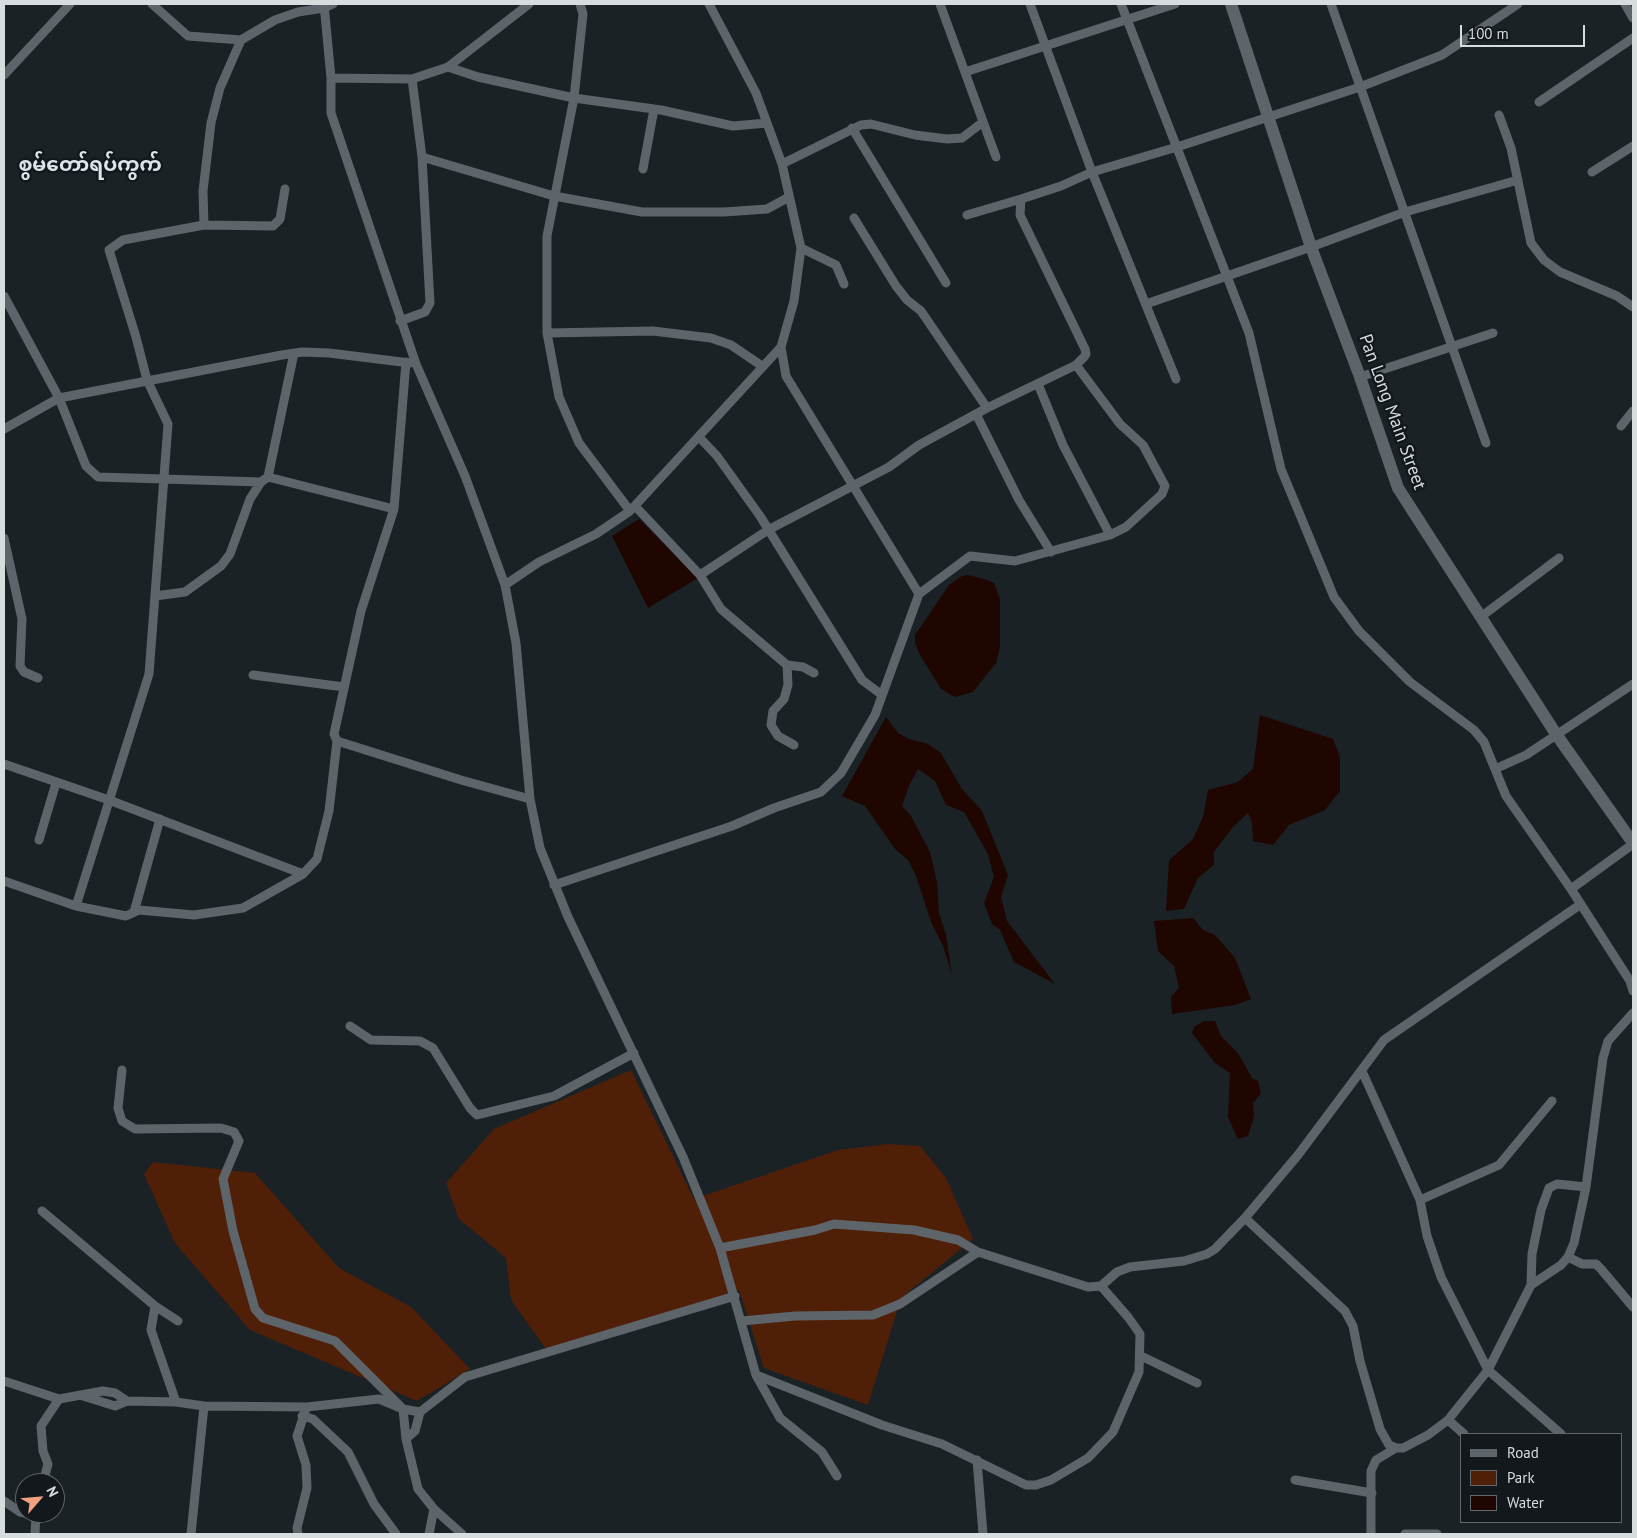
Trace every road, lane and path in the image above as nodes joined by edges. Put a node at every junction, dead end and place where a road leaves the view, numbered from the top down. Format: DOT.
graph roads {
  1 [pos="70,4"];
  2 [pos="152,4"];
  3 [pos="333,4"];
  4 [pos="529,4"];
  5 [pos="580,4"];
  6 [pos="709,4"];
  7 [pos="940,4"];
  8 [pos="1030,4"];
  9 [pos="1121,4"];
  10 [pos="1175,4"];
  11 [pos="1231,4"];
  12 [pos="1332,4"];
  13 [pos="1518,4"];
  14 [pos="1625,4"];
  15 [pos="324,6"];
  16 [pos="1633,18"];
  17 [pos="1127,20"];
  18 [pos="1633,38"];
  19 [pos="241,40"];
  20 [pos="1046,47"];
  21 [pos="448,67"];
  22 [pos="965,72"];
  23 [pos="4,75"];
  24 [pos="331,78"];
  25 [pos="412,79"];
  26 [pos="1360,87"];
  27 [pos="574,98"];
  28 [pos="1538,102"];
  29 [pos="654,109"];
  30 [pos="1499,114"];
  31 [pos="1267,118"];
  32 [pos="983,122"];
  33 [pos="767,123"];
  34 [pos="852,128"];
  35 [pos="1633,146"];
  36 [pos="1177,147"];
  37 [pos="422,157"];
  38 [pos="996,157"];
  39 [pos="782,164"];
  40 [pos="643,169"];
  41 [pos="1092,172"];
  42 [pos="1592,172"];
  43 [pos="1518,180"];
  44 [pos="285,188"];
  45 [pos="554,196"];
  46 [pos="790,197"];
  47 [pos="1021,199"];
  48 [pos="1405,212"];
  49 [pos="967,215"];
  50 [pos="854,218"];
  51 [pos="204,225"];
  52 [pos="1311,247"];
  53 [pos="801,248"];
  54 [pos="1226,276"];
  55 [pos="844,284"];
  56 [pos="946,284"];
  57 [pos="4,296"];
  58 [pos="1146,304"];
  59 [pos="1633,307"];
  60 [pos="400,320"];
  61 [pos="547,333"];
  62 [pos="1493,333"];
  63 [pos="1452,346"];
  64 [pos="781,347"];
  65 [pos="294,353"];
  66 [pos="406,362"];
  67 [pos="416,364"];
  68 [pos="1076,365"];
  69 [pos="762,366"];
  70 [pos="1360,377"];
  71 [pos="1176,379"];
  72 [pos="147,380"];
  73 [pos="1038,384"];
  74 [pos="59,398"];
  75 [pos="987,408"];
  76 [pos="1633,411"];
  77 [pos="976,414"];
  78 [pos="5,426"];
  79 [pos="1620,426"];
  80 [pos="699,437"];
  81 [pos="1486,443"];
  82 [pos="164,478"];
  83 [pos="264,479"];
  84 [pos="853,486"];
  85 [pos="633,508"];
  86 [pos="394,509"];
  87 [pos="768,530"];
  88 [pos="1110,536"];
  89 [pos="4,538"];
  90 [pos="1051,552"];
  91 [pos="1558,558"];
  92 [pos="700,574"];
  93 [pos="505,585"];
  94 [pos="919,594"];
  95 [pos="155,596"];
  96 [pos="1482,616"];
  97 [pos="787,665"];
  98 [pos="814,673"];
  99 [pos="253,675"];
  100 [pos="38,678"];
  101 [pos="1633,684"];
  102 [pos="344,687"];
  103 [pos="882,695"];
  104 [pos="1556,734"];
  105 [pos="338,741"];
  106 [pos="794,745"];
  107 [pos="4,764"];
  108 [pos="1496,769"];
  109 [pos="56,782"];
  110 [pos="530,799"];
  111 [pos="109,800"];
  112 [pos="160,819"];
  113 [pos="39,840"];
  114 [pos="1633,843"];
  115 [pos="303,874"];
  116 [pos="4,881"];
  117 [pos="554,885"];
  118 [pos="1571,889"];
  119 [pos="1581,904"];
  120 [pos="76,906"];
  121 [pos="134,912"];
  122 [pos="1633,991"];
  123 [pos="1633,1012"];
  124 [pos="350,1026"];
  125 [pos="634,1053"];
  126 [pos="122,1070"];
  127 [pos="1362,1071"];
  128 [pos="1552,1101"];
  129 [pos="1586,1187"];
  130 [pos="1420,1200"];
  131 [pos="42,1211"];
  132 [pos="1245,1218"];
  133 [pos="720,1248"];
  134 [pos="978,1252"];
  135 [pos="1568,1257"];
  136 [pos="1531,1285"];
  137 [pos="1101,1286"];
  138 [pos="735,1296"];
  139 [pos="155,1306"];
  140 [pos="1633,1307"];
  141 [pos="178,1321"];
  142 [pos="742,1321"];
  143 [pos="1141,1356"];
  144 [pos="1488,1370"];
  145 [pos="756,1375"];
  146 [pos="4,1381"];
  147 [pos="1197,1383"];
  148 [pos="59,1399"];
  149 [pos="176,1402"];
  150 [pos="204,1406"];
  151 [pos="307,1407"];
  152 [pos="403,1409"];
  153 [pos="420,1412"];
  154 [pos="302,1416"];
  155 [pos="1448,1420"];
  156 [pos="1463,1433"];
  157 [pos="1560,1433"];
  158 [pos="406,1440"];
  159 [pos="1396,1448"];
  160 [pos="977,1460"];
  161 [pos="46,1473"];
  162 [pos="837,1476"];
  163 [pos="1295,1480"];
  164 [pos="1372,1493"];
  165 [pos="4,1501"];
  166 [pos="15,1507"];
  167 [pos="434,1509"];
  168 [pos="191,1534"];
  169 [pos="298,1534"];
  170 [pos="396,1534"];
  171 [pos="428,1534"];
  172 [pos="462,1534"];
  173 [pos="983,1534"];
  174 [pos="1372,1534"];
  175 [pos="1405,1534"];
  176 [pos="1437,1534"];
  1 -- 23 [label="street"];
  2 -- 19 [label="street"];
  3 -- 15 [label="street"];
  4 -- 21 [label="street"];
  5 -- 27 [label="street"];
  6 -- 33 [label="street"];
  7 -- 22 [label="street"];
  8 -- 20 [label="street"];
  9 -- 17 [label="street"];
  10 -- 17 [label="street"];
  11 -- 31 [label="street, Pan Long Main Street"];
  12 -- 26 [label="street"];
  13 -- 26 [label="street"];
  14 -- 16 [label="street"];
  15 -- 19 [label="street"];
  15 -- 24 [label="street"];
  17 -- 20 [label="street"];
  17 -- 36 [label="street"];
  18 -- 28 [label="street"];
  19 -- 51 [label="street"];
  20 -- 22 [label="street"];
  20 -- 41 [label="street"];
  21 -- 25 [label="street"];
  21 -- 27 [label="street"];
  22 -- 32 [label="street"];
  24 -- 25 [label="street"];
  24 -- 60 [label="street"];
  25 -- 37 [label="street"];
  26 -- 31 [label="street"];
  26 -- 48 [label="street"];
  27 -- 29 [label="street"];
  27 -- 45 [label="street"];
  29 -- 33 [label="street"];
  29 -- 40 [label="street"];
  30 -- 43 [label="street"];
  31 -- 36 [label="street"];
  31 -- 52 [label="street, Pan Long Main Street"];
  32 -- 34 [label="street"];
  32 -- 38 [label="street"];
  33 -- 39 [label="street"];
  34 -- 39 [label="street"];
  34 -- 56 [label="street"];
  35 -- 42 [label="street"];
  36 -- 41 [label="street"];
  36 -- 54 [label="street"];
  37 -- 45 [label="street"];
  37 -- 60 [label="street"];
  39 -- 46 [label="street"];
  41 -- 47 [label="street"];
  41 -- 58 [label="street"];
  43 -- 48 [label="street"];
  43 -- 59 [label="street"];
  44 -- 51 [label="street"];
  45 -- 46 [label="street"];
  45 -- 61 [label="street"];
  46 -- 53 [label="street"];
  47 -- 49 [label="street"];
  47 -- 68 [label="street"];
  48 -- 52 [label="street"];
  48 -- 63 [label="street"];
  50 -- 75 [label="street"];
  51 -- 72 [label="street"];
  52 -- 54 [label="street"];
  52 -- 70 [label="street, Pan Long Main Street"];
  53 -- 55 [label="street"];
  53 -- 64 [label="street"];
  54 -- 58 [label="street"];
  54 -- 108 [label="street"];
  57 -- 74 [label="street"];
  58 -- 71 [label="street"];
  60 -- 67 [label="street"];
  61 -- 69 [label="street"];
  61 -- 85 [label="street"];
  62 -- 63 [label="street"];
  63 -- 70 [label="street"];
  63 -- 81 [label="street"];
  64 -- 69 [label="street"];
  64 -- 84 [label="street"];
  65 -- 66 [label="street"];
  65 -- 72 [label="street"];
  65 -- 83 [label="street"];
  66 -- 67 [label="street"];
  66 -- 86 [label="street"];
  67 -- 93 [label="street"];
  68 -- 73 [label="street"];
  68 -- 88 [label="street"];
  69 -- 80 [label="street"];
  70 -- 96 [label="street, Pan Long Main Street"];
  72 -- 74 [label="street"];
  72 -- 82 [label="street"];
  73 -- 75 [label="street"];
  73 -- 88 [label="street"];
  74 -- 78 [label="street"];
  74 -- 82 [label="street"];
  75 -- 77 [label="street"];
  76 -- 79 [label="street"];
  77 -- 84 [label="street"];
  77 -- 90 [label="street"];
  80 -- 85 [label="street"];
  80 -- 87 [label="street"];
  82 -- 83 [label="street"];
  82 -- 95 [label="street"];
  83 -- 86 [label="street"];
  83 -- 95 [label="street"];
  84 -- 87 [label="street"];
  84 -- 94 [label="street"];
  85 -- 92 [label="street"];
  85 -- 93 [label="street"];
  86 -- 102 [label="street"];
  87 -- 92 [label="street"];
  87 -- 103 [label="street"];
  88 -- 90 [label="street"];
  89 -- 100 [label="street"];
  90 -- 94 [label="street"];
  91 -- 96 [label="street"];
  92 -- 97 [label="street"];
  93 -- 110 [label="street"];
  94 -- 103 [label="street"];
  95 -- 111 [label="street"];
  96 -- 104 [label="street, Pan Long Main Street"];
  97 -- 98 [label="street"];
  97 -- 106 [label="street"];
  99 -- 102 [label="street"];
  101 -- 104 [label="street"];
  102 -- 105 [label="street"];
  103 -- 117 [label="street"];
  104 -- 108 [label="street"];
  104 -- 114 [label="street, Pan Long Main Street"];
  105 -- 110 [label="street"];
  105 -- 115 [label="street"];
  107 -- 109 [label="street"];
  108 -- 118 [label="street"];
  109 -- 111 [label="street"];
  109 -- 113 [label="street"];
  110 -- 117 [label="street"];
  111 -- 112 [label="street"];
  111 -- 120 [label="street"];
  112 -- 115 [label="street"];
  112 -- 121 [label="street"];
  114 -- 118 [label="street"];
  115 -- 121 [label="street"];
  116 -- 120 [label="street"];
  117 -- 125 [label="street"];
  118 -- 119 [label="street"];
  119 -- 122 [label="street"];
  119 -- 127 [label="street"];
  120 -- 121 [label="street"];
  123 -- 129 [label="street"];
  124 -- 125 [label="street"];
  125 -- 133 [label="street"];
  126 -- 152 [label="street"];
  127 -- 130 [label="street"];
  127 -- 132 [label="street"];
  128 -- 130 [label="street"];
  129 -- 135 [label="street"];
  129 -- 136 [label="street"];
  130 -- 144 [label="street"];
  131 -- 139 [label="street"];
  132 -- 137 [label="street"];
  132 -- 159 [label="street"];
  133 -- 134 [label="street"];
  133 -- 138 [label="street"];
  134 -- 137 [label="street"];
  134 -- 142 [label="street"];
  135 -- 136 [label="street"];
  135 -- 140 [label="street"];
  136 -- 144 [label="street"];
  137 -- 143 [label="street"];
  138 -- 142 [label="street"];
  138 -- 153 [label="street"];
  139 -- 141 [label="street"];
  139 -- 149 [label="street"];
  142 -- 145 [label="street"];
  143 -- 147 [label="street"];
  143 -- 160 [label="street"];
  144 -- 155 [label="street"];
  144 -- 157 [label="street"];
  145 -- 160 [label="street"];
  145 -- 162 [label="street"];
  146 -- 148 [label="street"];
  148 -- 149 [label="street"];
  148 -- 161 [label="street"];
  149 -- 150 [label="street"];
  150 -- 151 [label="street"];
  150 -- 168 [label="street"];
  151 -- 152 [label="street"];
  151 -- 154 [label="street"];
  152 -- 153 [label="street"];
  152 -- 158 [label="street"];
  153 -- 158 [label="street"];
  154 -- 169 [label="street"];
  154 -- 170 [label="street"];
  155 -- 156 [label="street"];
  155 -- 159 [label="street"];
  158 -- 167 [label="street"];
  159 -- 164 [label="street"];
  160 -- 173 [label="street"];
  163 -- 164 [label="street"];
  164 -- 174 [label="street"];
  165 -- 166 [label="street"];
  167 -- 171 [label="street"];
  167 -- 172 [label="street"];
  175 -- 176 [label="street"];
}
